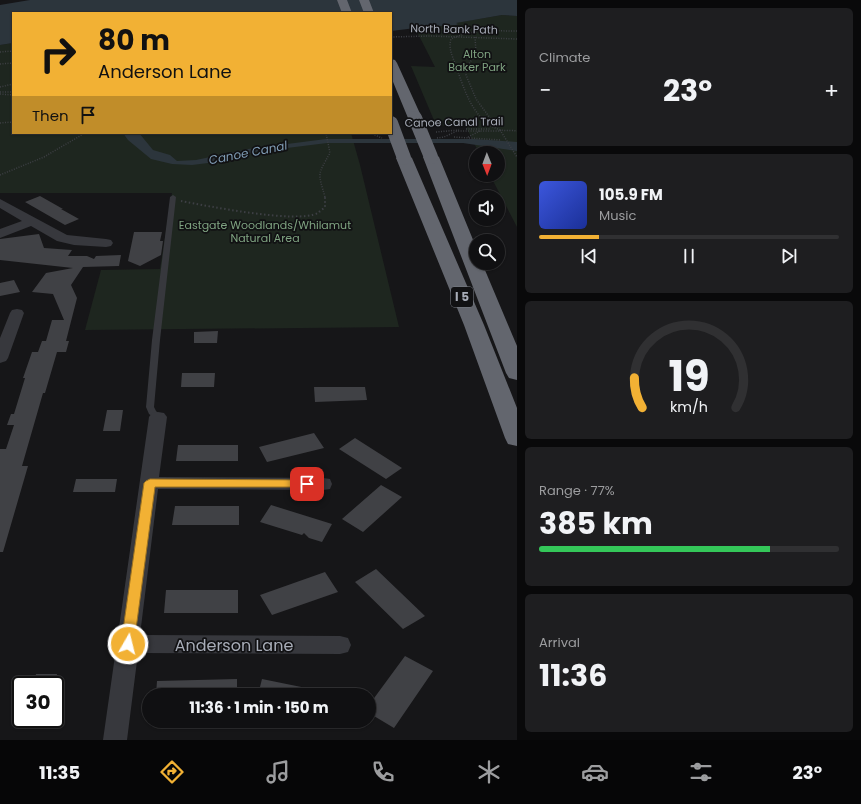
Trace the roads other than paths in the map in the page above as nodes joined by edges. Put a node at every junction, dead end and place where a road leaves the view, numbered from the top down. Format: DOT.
graph roads {
  1 [pos="342,0"];
  2 [pos="364,0"];
  3 [pos="347,12"];
  4 [pos="369,12"];
  5 [pos="392,65"];
  6 [pos="392,126"];
  7 [pos="173,199"];
  8 [pos="0,203"];
  9 [pos="32,221"];
  10 [pos="0,234"];
  11 [pos="106,243"];
  12 [pos="17,313"];
  13 [pos="0,358"];
  14 [pos="517,374"];
  15 [pos="158,417"];
  16 [pos="517,438"];
  17 [pos="150,483"];
  18 [pos="323,484"];
  19 [pos="128,644"];
  20 [pos="340,645"];
  21 [pos="115,740"];
  1 -- 3 [label="highway"];
  2 -- 4 [label="highway"];
  5 -- 14 [label="highway, I 5, bridge"];
  6 -- 16 [label="highway, I 5, bridge"];
  7 -- 15 [label="lane"];
  8 -- 9 [label="street"];
  9 -- 10 [label="street"];
  9 -- 11 [label="street"];
  12 -- 13 [label="street"];
  15 -- 17 [label="street"];
  17 -- 18 [label="street"];
  17 -- 19 [label="street"];
  19 -- 20 [label="street, Anderson Lane"];
  19 -- 21 [label="street"];
}
